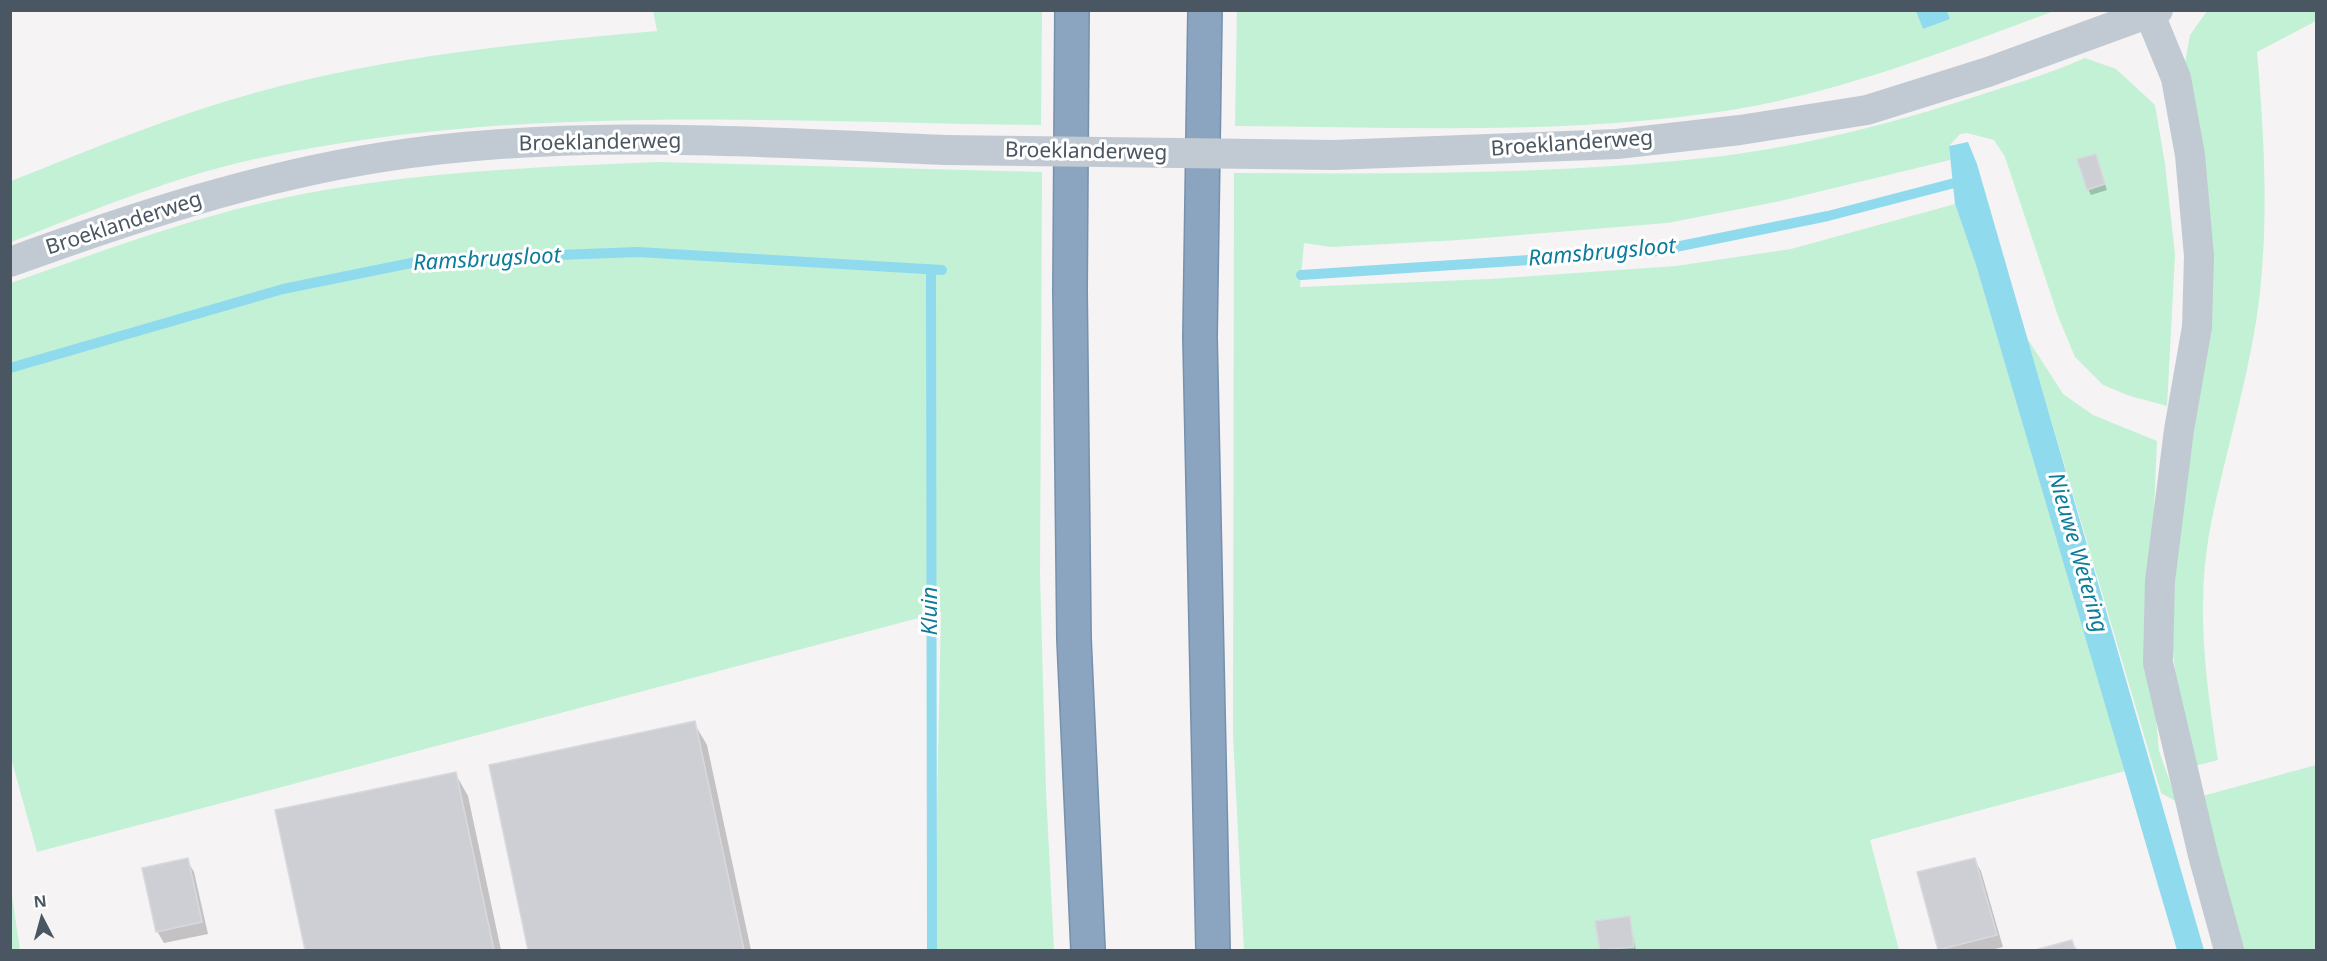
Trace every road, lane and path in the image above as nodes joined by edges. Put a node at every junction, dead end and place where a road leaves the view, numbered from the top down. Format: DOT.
graph roads {
  1 [pos="1072,10"];
  2 [pos="1205,10"];
  3 [pos="2154,13"];
  4 [pos="10,262"];
  5 [pos="1088,951"];
  6 [pos="1214,951"];
  7 [pos="2229,951"];
  1 -- 5 [label="highway"];
  2 -- 6 [label="highway"];
  3 -- 4 [label="street, Broeklanderweg, bridge"];
  3 -- 7 [label="street"];
}
